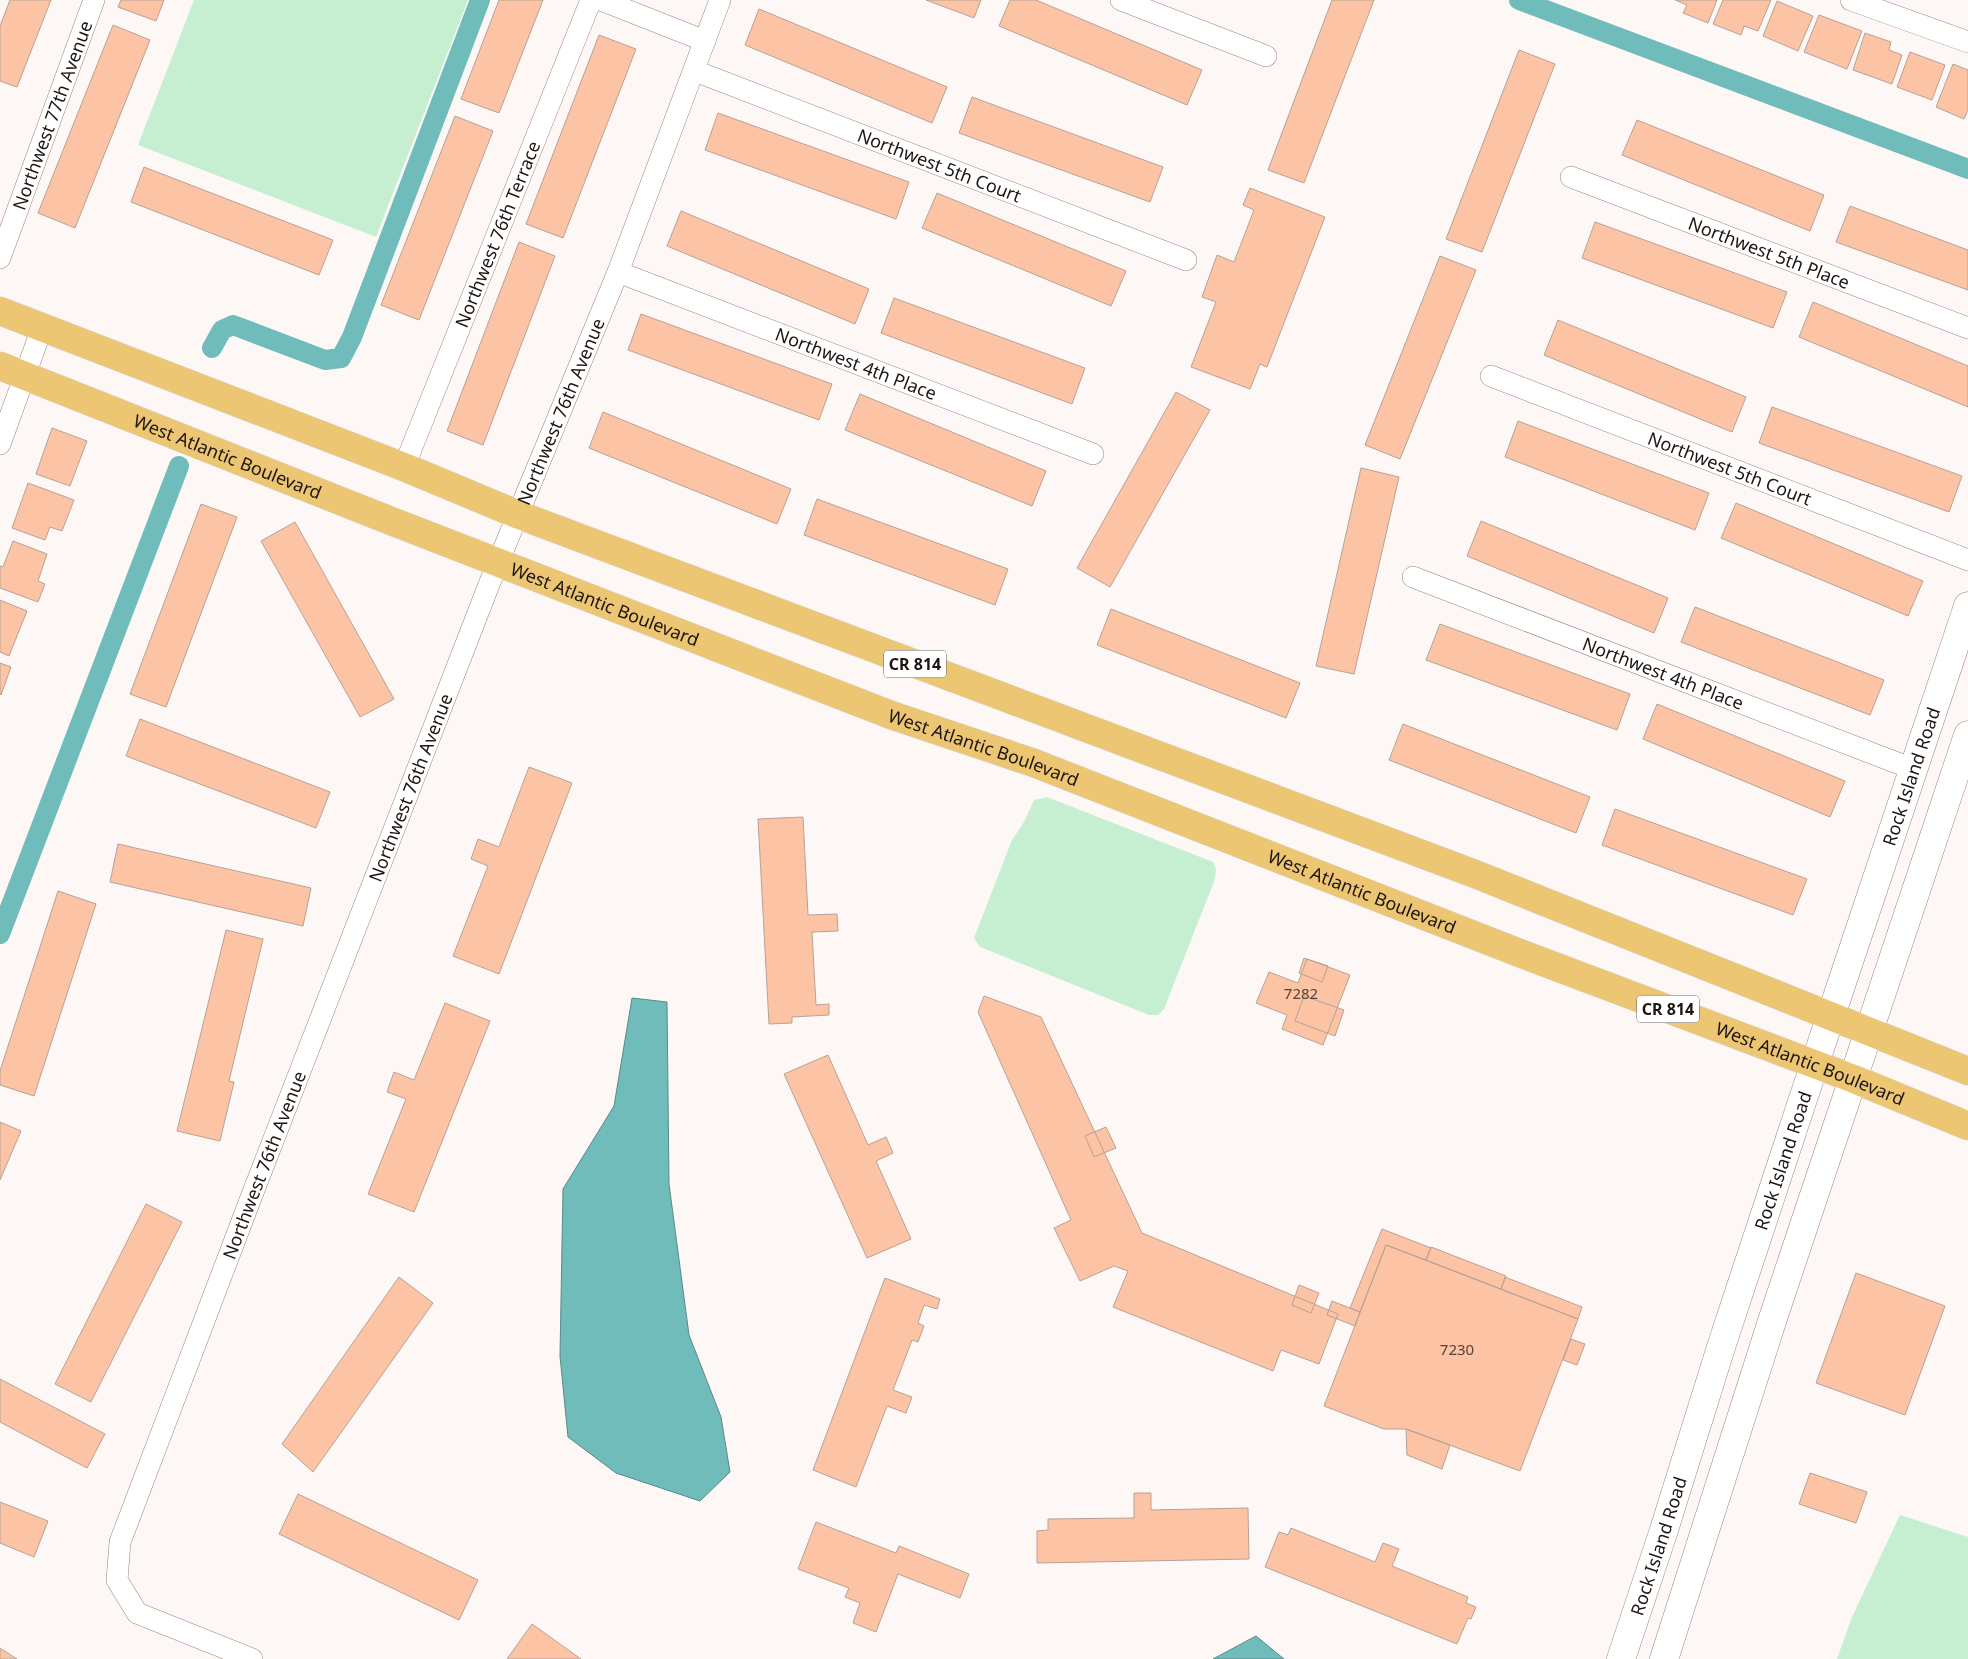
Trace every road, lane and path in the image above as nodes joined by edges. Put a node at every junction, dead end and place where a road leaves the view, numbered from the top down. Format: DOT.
graph roads {
  1 [pos="94,0"];
  2 [pos="590,0"];
  3 [pos="601,0"];
  4 [pos="720,0"];
  5 [pos="1121,0"];
  6 [pos="1864,2"];
  7 [pos="705,41"];
  8 [pos="1968,42"];
  9 [pos="1266,56"];
  10 [pos="694,71"];
  11 [pos="1571,177"];
  12 [pos="0,258"];
  13 [pos="1186,260"];
  14 [pos="618,272"];
  15 [pos="0,311"];
  16 [pos="42,328"];
  17 [pos="1968,328"];
  18 [pos="12,370"];
  19 [pos="1491,376"];
  20 [pos="0,444"];
  21 [pos="1093,454"];
  22 [pos="404,467"];
  23 [pos="519,515"];
  24 [pos="1968,560"];
  25 [pos="498,562"];
  26 [pos="1414,577"];
  27 [pos="1968,606"];
  28 [pos="1968,735"];
  29 [pos="1913,769"];
  30 [pos="1830,1017"];
  31 [pos="1870,1032"];
  32 [pos="1814,1064"];
  33 [pos="1968,1071"];
  34 [pos="1854,1079"];
  35 [pos="1968,1126"];
  36 [pos="252,1659"];
  37 [pos="1621,1659"];
  38 [pos="1664,1659"];
  1 -- 12 [label="street, Northwest 77th Avenue"];
  2 -- 22 [label="street, Northwest 76th Terrace"];
  3 -- 7 [label="street"];
  4 -- 7 [label="street, Northwest 76th Avenue"];
  5 -- 9 [label="street"];
  6 -- 8 [label="street"];
  7 -- 10 [label="street, Northwest 76th Avenue"];
  10 -- 13 [label="street, Northwest 5th Court"];
  10 -- 14 [label="street, Northwest 76th Avenue"];
  11 -- 17 [label="street, Northwest 5th Place"];
  14 -- 21 [label="street, Northwest 4th Place"];
  14 -- 23 [label="street, Northwest 76th Avenue"];
  15 -- 16 [label="main road, CR 814"];
  16 -- 18 [label="street"];
  16 -- 22 [label="main road, CR 814"];
  18 -- 20 [label="street"];
  18 -- 25 [label="main road, West Atlantic Boulevard / CR 814"];
  19 -- 24 [label="street, Northwest 5th Court"];
  22 -- 23 [label="main road, CR 814"];
  23 -- 25 [label="street, Northwest 76th Avenue"];
  23 -- 30 [label="main road, CR 814"];
  25 -- 32 [label="main road, West Atlantic Boulevard / CR 814"];
  25 -- 36 [label="street, Northwest 76th Avenue"];
  26 -- 29 [label="street, Northwest 4th Place"];
  27 -- 29 [label="main road, Rock Island Road"];
  28 -- 31 [label="main road"];
  29 -- 30 [label="main road, Rock Island Road"];
  30 -- 31 [label="main road, CR 814"];
  30 -- 32 [label="main road, Rock Island Road"];
  31 -- 33 [label="main road, CR 814"];
  31 -- 34 [label="main road"];
  32 -- 34 [label="main road, West Atlantic Boulevard / CR 814"];
  32 -- 37 [label="main road, Rock Island Road"];
  34 -- 35 [label="main road, West Atlantic Boulevard / CR 814"];
  34 -- 38 [label="main road"];
}
